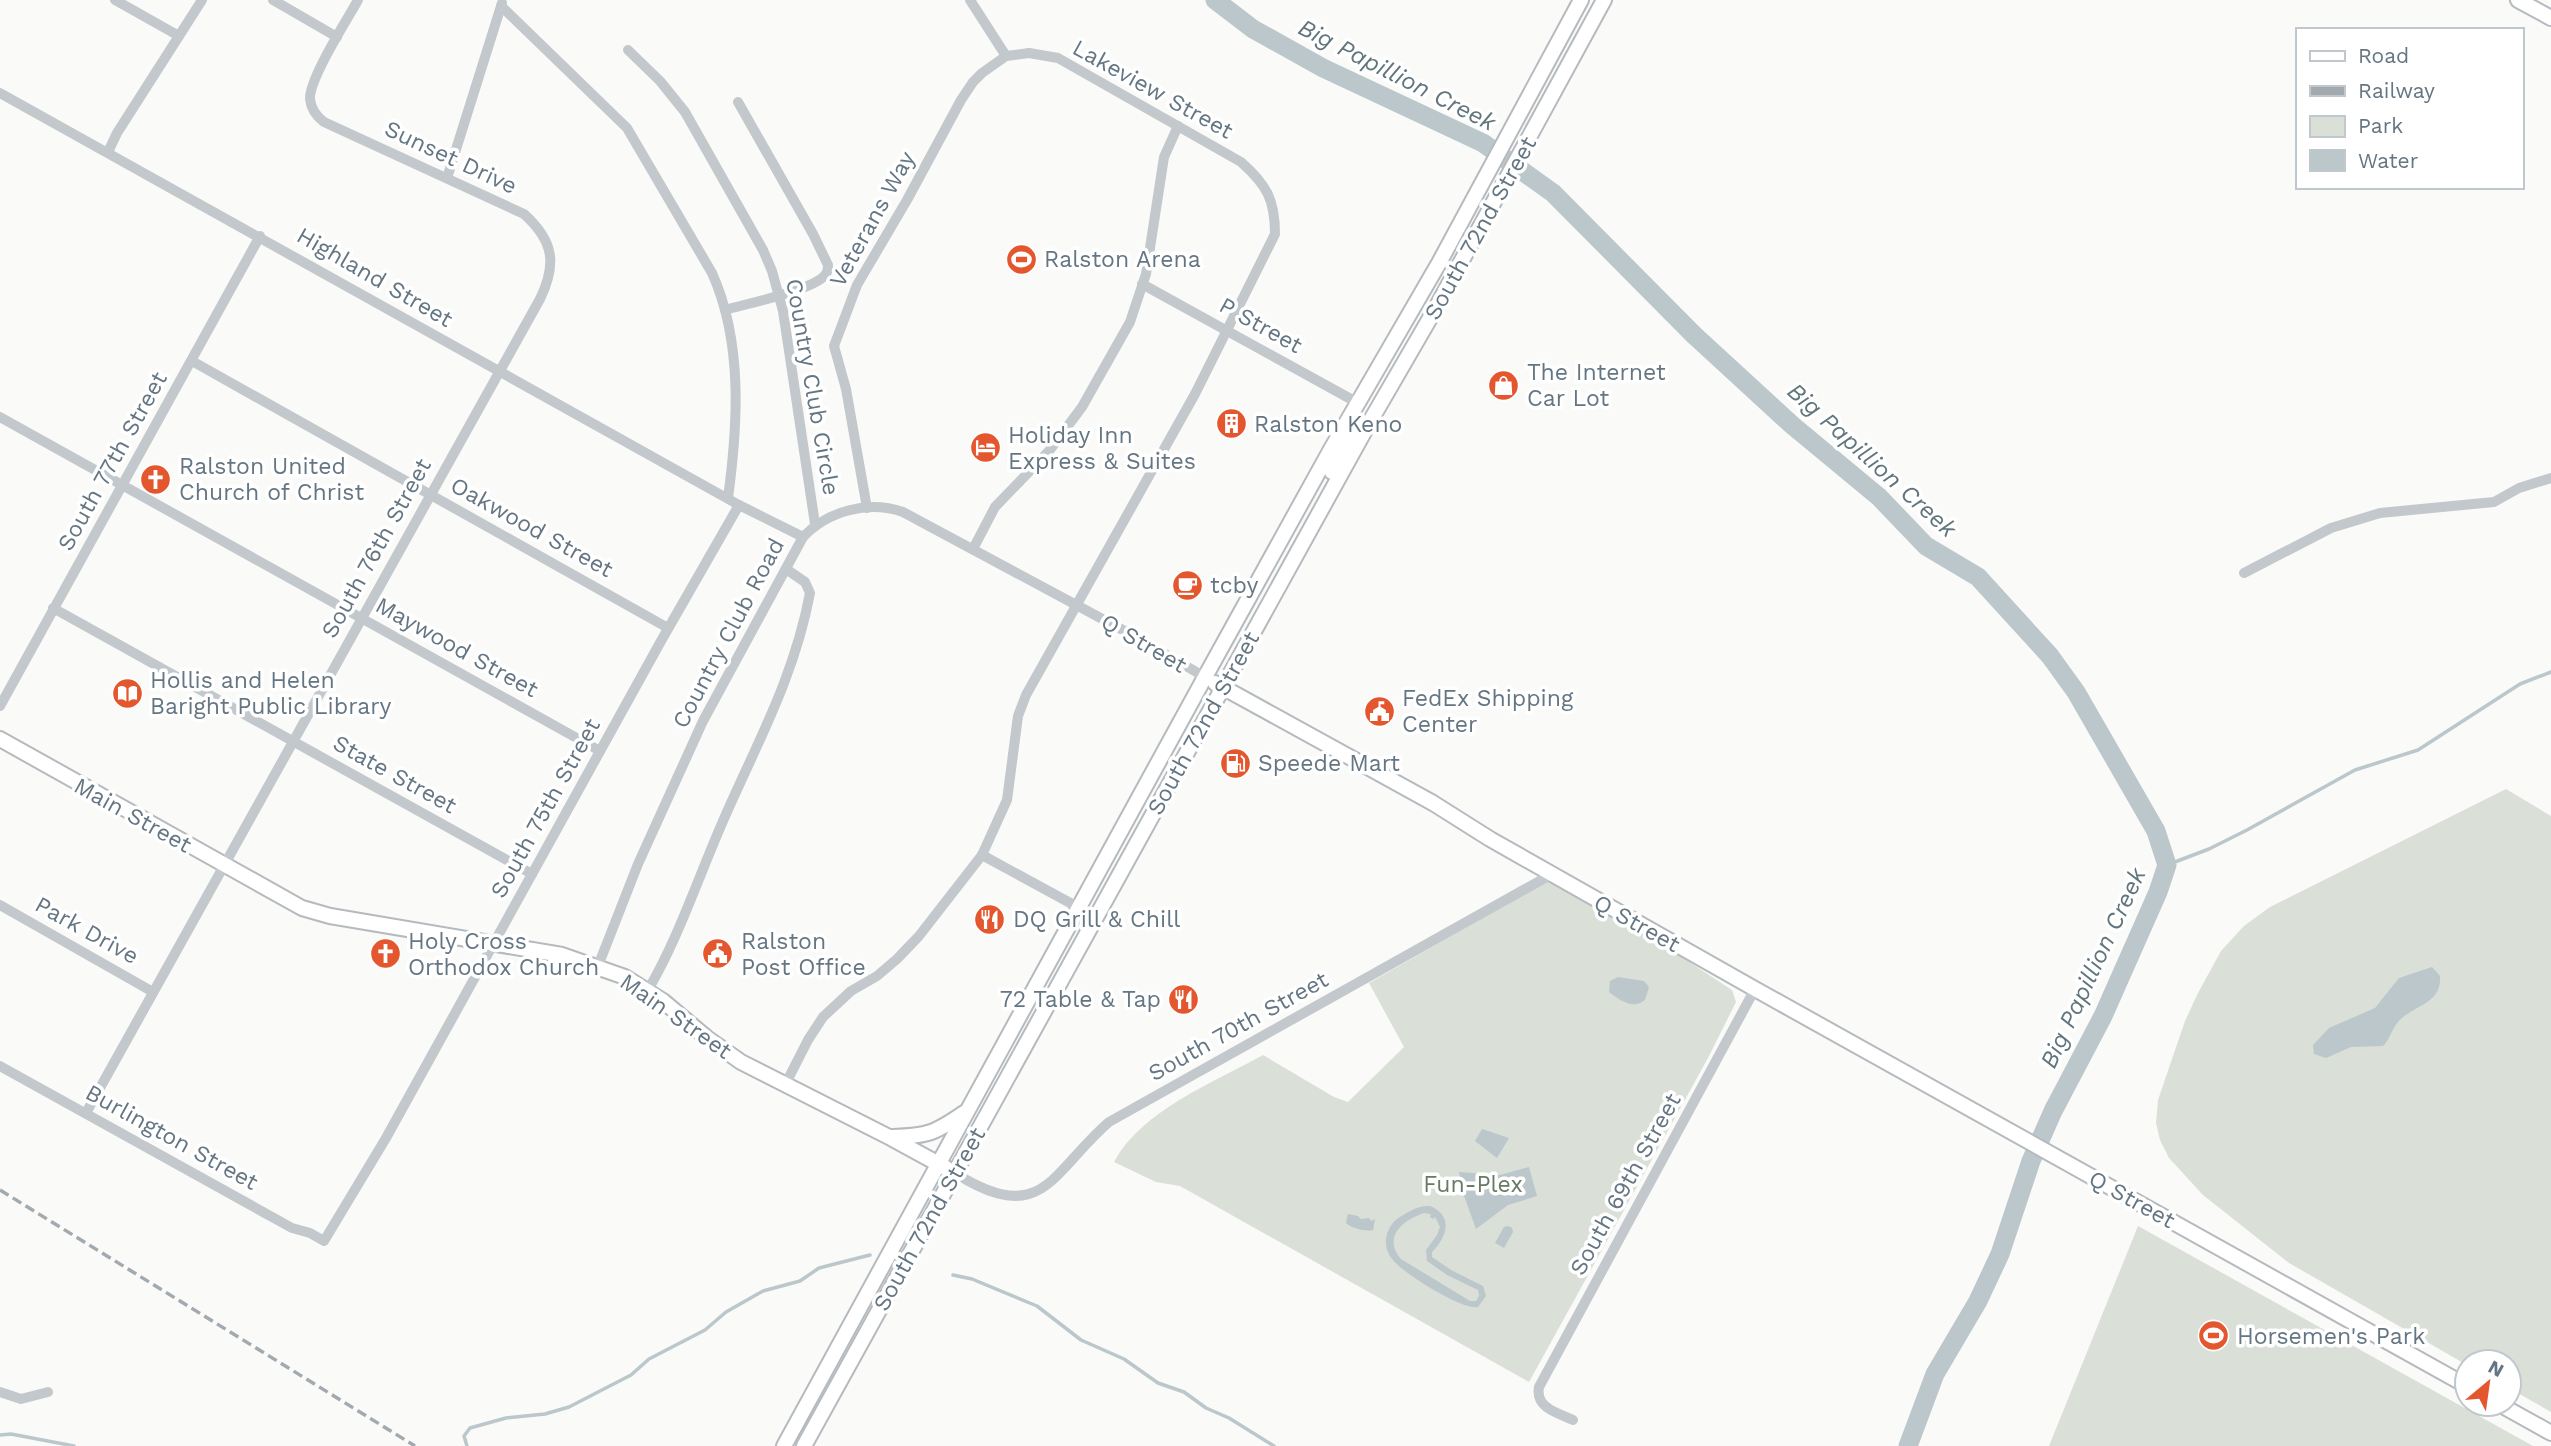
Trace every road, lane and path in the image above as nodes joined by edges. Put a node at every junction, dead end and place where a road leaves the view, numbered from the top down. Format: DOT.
graph roads {
  1 [pos="115,0"];
  2 [pos="202,0"];
  3 [pos="273,0"];
  4 [pos="358,0"];
  5 [pos="970,0"];
  6 [pos="1581,0"];
  7 [pos="1604,0"];
  8 [pos="2518,0"];
  9 [pos="502,3"];
  10 [pos="2551,18"];
  11 [pos="179,36"];
  12 [pos="337,37"];
  13 [pos="628,50"];
  14 [pos="1006,56"];
  15 [pos="0,93"];
  16 [pos="738,102"];
  17 [pos="1178,126"];
  18 [pos="108,152"];
  19 [pos="447,178"];
  20 [pos="260,236"];
  21 [pos="1142,284"];
  22 [pos="779,295"];
  23 [pos="725,310"];
  24 [pos="1228,329"];
  25 [pos="192,361"];
  26 [pos="499,371"];
  27 [pos="1358,403"];
  28 [pos="0,417"];
  29 [pos="2551,478"];
  30 [pos="122,485"];
  31 [pos="1331,491"];
  32 [pos="430,494"];
  33 [pos="728,498"];
  34 [pos="739,505"];
  35 [pos="867,508"];
  36 [pos="815,524"];
  37 [pos="803,537"];
  38 [pos="973,549"];
  39 [pos="786,569"];
  40 [pos="2244,573"];
  41 [pos="1076,605"];
  42 [pos="54,608"];
  43 [pos="361,618"];
  44 [pos="668,628"];
  45 [pos="1205,677"];
  46 [pos="1223,687"];
  47 [pos="0,706"];
  48 [pos="0,739"];
  49 [pos="292,742"];
  50 [pos="600,751"];
  51 [pos="982,855"];
  52 [pos="224,865"];
  53 [pos="532,874"];
  54 [pos="1552,874"];
  55 [pos="0,905"];
  56 [pos="1079,907"];
  57 [pos="1096,917"];
  58 [pos="493,944"];
  59 [pos="598,966"];
  60 [pos="1755,989"];
  61 [pos="648,990"];
  62 [pos="153,992"];
  63 [pos="0,1066"];
  64 [pos="785,1085"];
  65 [pos="968,1110"];
  66 [pos="86,1113"];
  67 [pos="891,1138"];
  68 [pos="937,1164"];
  69 [pos="955,1173"];
  70 [pos="324,1241"];
  71 [pos="2453,1378"];
  72 [pos="0,1392"];
  73 [pos="48,1392"];
  74 [pos="2523,1417"];
  75 [pos="1573,1420"];
  76 [pos="2551,1433"];
  77 [pos="784,1446"];
  78 [pos="804,1446"];
  1 -- 11 [label="street"];
  2 -- 11 [label="street"];
  3 -- 12 [label="street"];
  4 -- 12 [label="street, Sunset Drive"];
  5 -- 14 [label="street"];
  6 -- 27 [label="main road, South 72nd Street"];
  7 -- 31 [label="main road, South 72nd Street"];
  8 -- 10 [label="main road"];
  9 -- 19 [label="street"];
  9 -- 23 [label="street"];
  11 -- 18 [label="street"];
  12 -- 19 [label="street, Sunset Drive"];
  13 -- 22 [label="street, Country Club Circle"];
  14 -- 17 [label="street, Lakeview Street"];
  14 -- 35 [label="street, Veterans Way"];
  15 -- 18 [label="street, Highland Street"];
  16 -- 22 [label="street"];
  17 -- 21 [label="street"];
  17 -- 24 [label="street, Lakeview Street"];
  18 -- 20 [label="street, Highland Street"];
  19 -- 26 [label="street, Sunset Drive"];
  20 -- 25 [label="street, South 77th Street"];
  20 -- 26 [label="street, Highland Street"];
  21 -- 24 [label="street, P Street"];
  21 -- 38 [label="street"];
  22 -- 23 [label="street"];
  22 -- 36 [label="street, Country Club Circle"];
  23 -- 33 [label="street"];
  24 -- 27 [label="street, P Street"];
  24 -- 41 [label="street"];
  25 -- 30 [label="street, South 77th Street"];
  25 -- 32 [label="street, Oakwood Street"];
  26 -- 32 [label="street, South 76th Street"];
  26 -- 33 [label="street, Highland Street"];
  27 -- 31 [label="main road"];
  27 -- 45 [label="main road, South 72nd Street"];
  28 -- 30 [label="street, Maywood Street"];
  29 -- 40 [label="street"];
  30 -- 42 [label="street, South 77th Street"];
  30 -- 43 [label="street, Maywood Street"];
  31 -- 46 [label="main road, South 72nd Street"];
  32 -- 43 [label="street, South 76th Street"];
  32 -- 44 [label="street, Oakwood Street"];
  33 -- 34 [label="street, Country Club Road"];
  34 -- 37 [label="street, Country Club Road"];
  34 -- 44 [label="street, South 75th Street"];
  35 -- 36 [label="street, Q Street"];
  35 -- 38 [label="street, Q Street"];
  36 -- 37 [label="street, Q Street"];
  37 -- 39 [label="street, Country Club Road"];
  38 -- 41 [label="street, Q Street"];
  39 -- 59 [label="street, Country Club Road"];
  39 -- 61 [label="street"];
  41 -- 45 [label="street, Q Street"];
  41 -- 51 [label="street"];
  42 -- 47 [label="street, South 77th Street"];
  42 -- 49 [label="street, State Street"];
  43 -- 49 [label="street, South 76th Street"];
  43 -- 50 [label="street, Maywood Street"];
  44 -- 50 [label="street, South 75th Street"];
  45 -- 46 [label="main road, Q Street"];
  45 -- 56 [label="main road, South 72nd Street"];
  46 -- 54 [label="main road, Q Street"];
  46 -- 57 [label="main road, South 72nd Street"];
  48 -- 52 [label="main road, Main Street"];
  49 -- 52 [label="street, South 76th Street"];
  49 -- 53 [label="street, State Street"];
  50 -- 53 [label="street, South 75th Street"];
  51 -- 56 [label="street"];
  51 -- 64 [label="street"];
  52 -- 58 [label="main road, Main Street"];
  52 -- 62 [label="street, South 76th Street"];
  53 -- 58 [label="street, South 75th Street"];
  54 -- 60 [label="main road, Q Street"];
  54 -- 69 [label="street, South 70th Street"];
  55 -- 62 [label="street, Park Drive"];
  56 -- 57 [label="street"];
  56 -- 65 [label="main road, South 72nd Street"];
  57 -- 69 [label="main road, South 72nd Street"];
  58 -- 59 [label="main road, Main Street"];
  58 -- 70 [label="street, South 75th Street"];
  59 -- 61 [label="main road, Main Street"];
  60 -- 71 [label="main road, Q Street"];
  60 -- 75 [label="street, South 69th Street"];
  61 -- 64 [label="main road, Main Street"];
  62 -- 66 [label="street, South 76th Street"];
  63 -- 66 [label="street, Burlington Street"];
  64 -- 67 [label="main road, Main Street"];
  65 -- 67 [label="main road"];
  65 -- 68 [label="main road, South 72nd Street"];
  66 -- 70 [label="street, Burlington Street"];
  67 -- 68 [label="main road, Main Street"];
  68 -- 69 [label="main road, Main Street"];
  68 -- 77 [label="main road, South 72nd Street"];
  69 -- 78 [label="main road, South 72nd Street"];
  72 -- 73 [label="street"];
  74 -- 76 [label="main road"];
}
